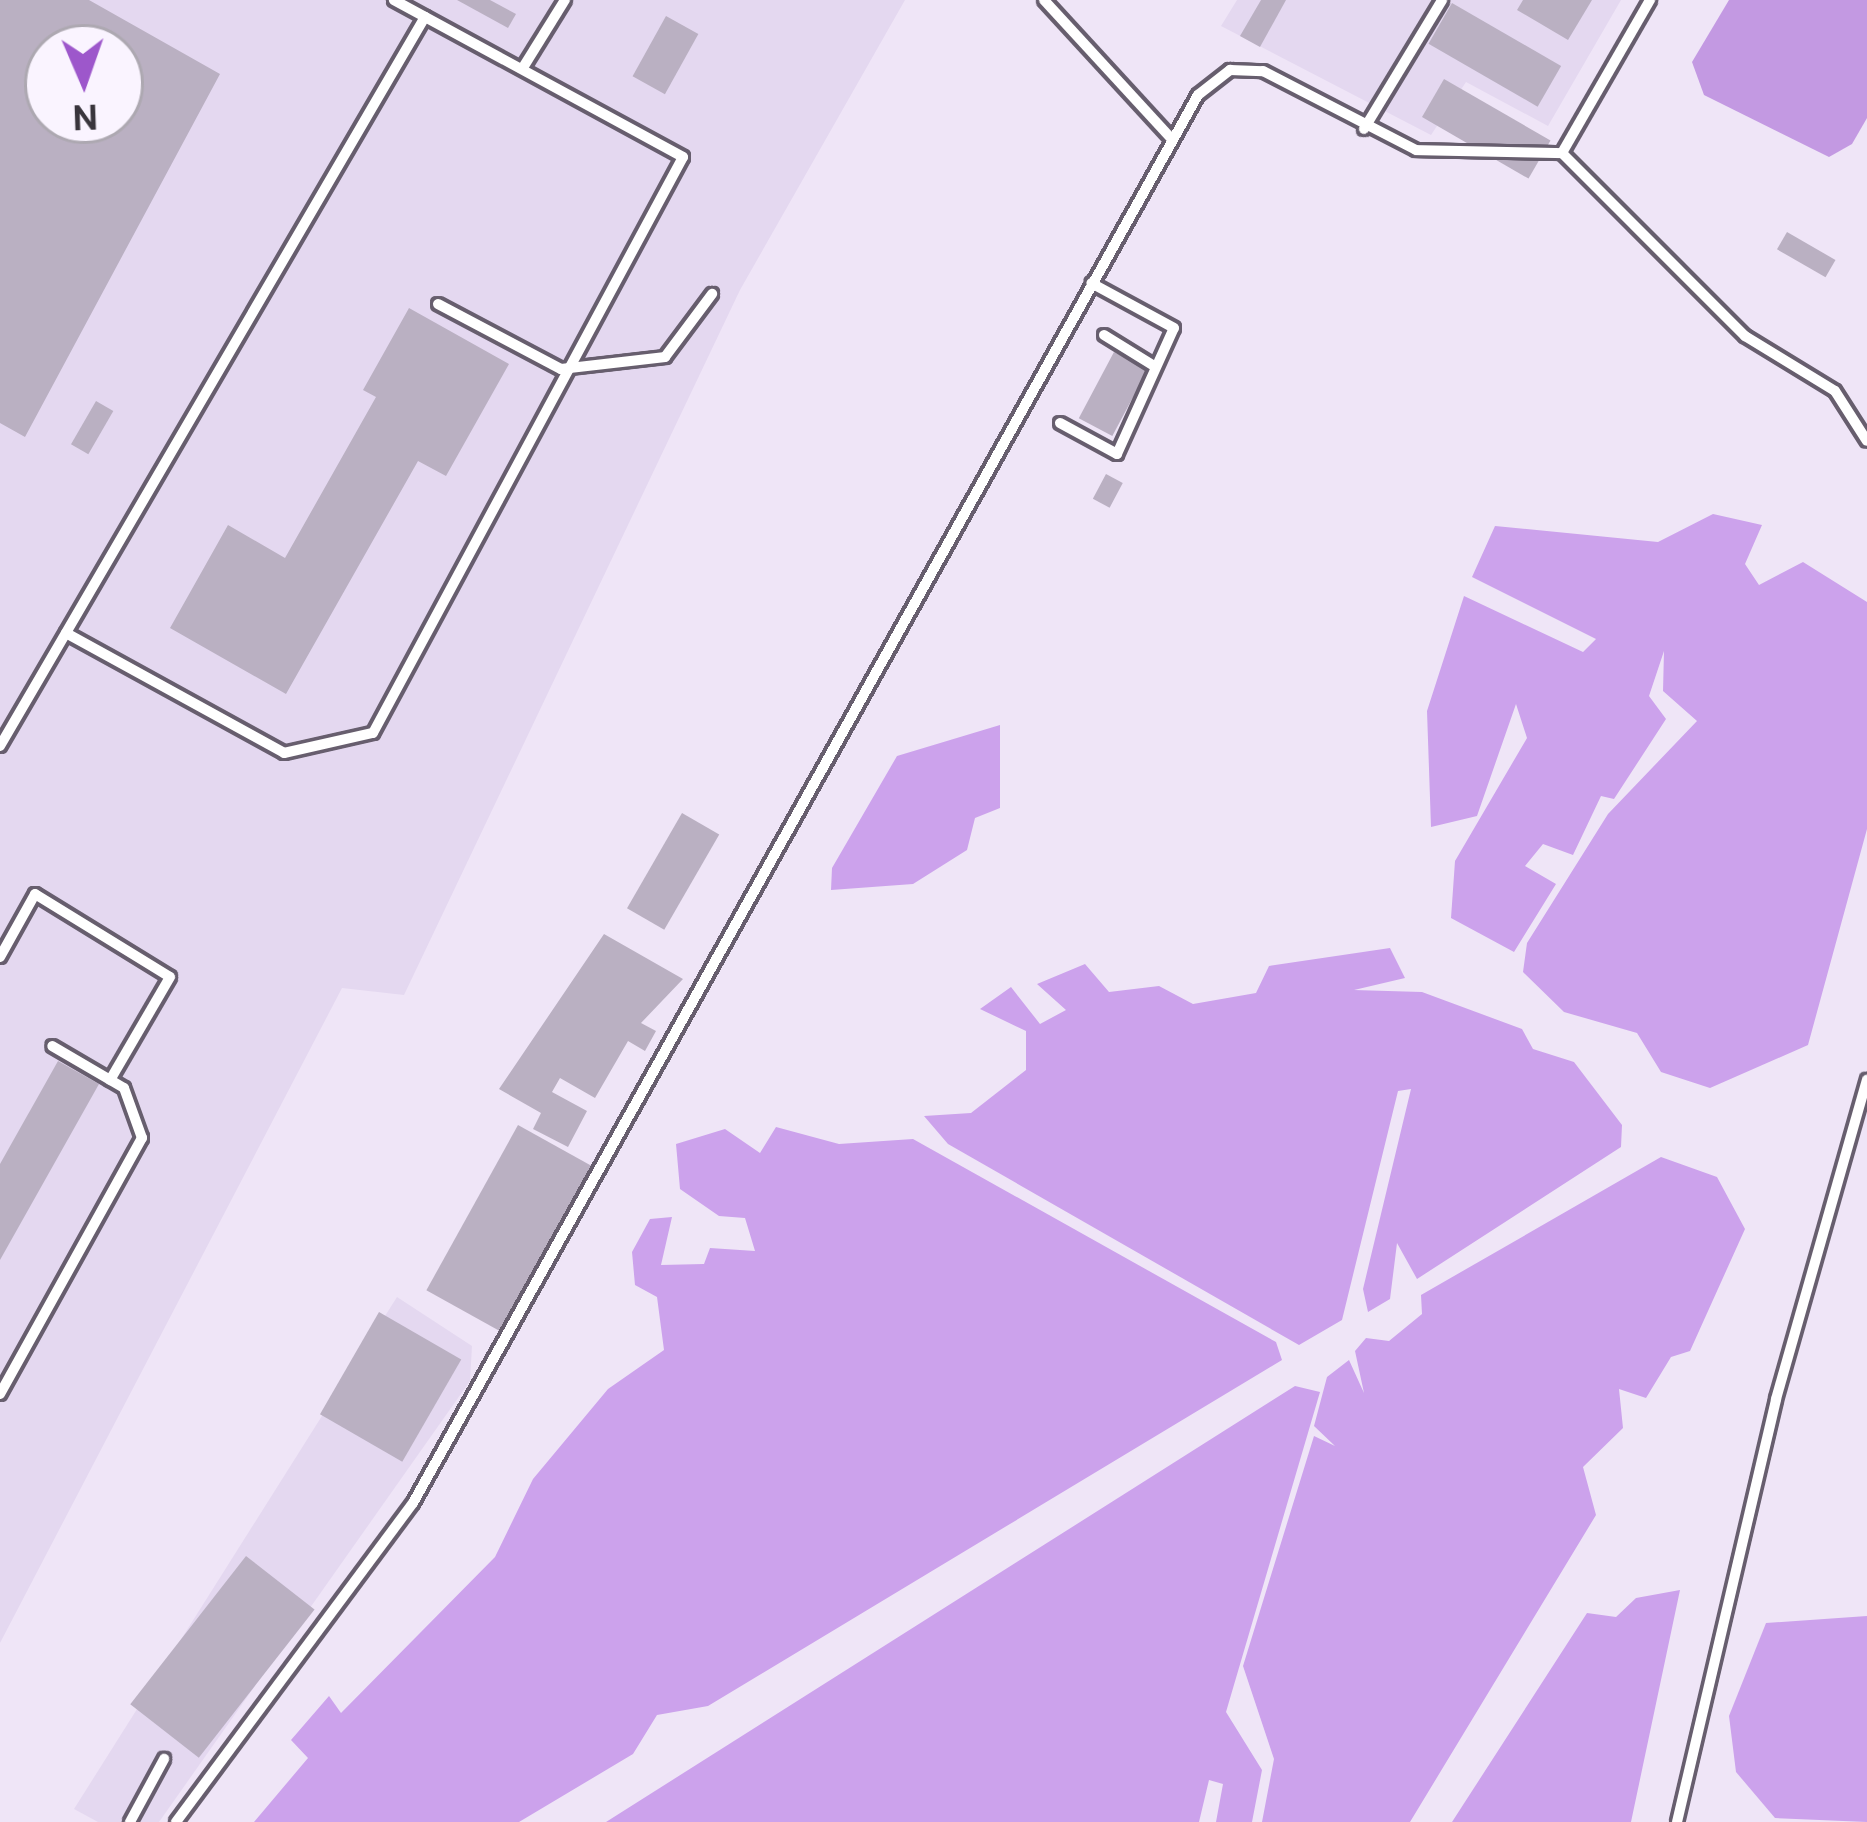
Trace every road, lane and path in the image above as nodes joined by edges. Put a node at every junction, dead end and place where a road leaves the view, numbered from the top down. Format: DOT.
graph roads {
  1 [pos="394,0"];
  2 [pos="565,0"];
  3 [pos="1044,0"];
  4 [pos="1442,0"];
  5 [pos="1650,0"];
  6 [pos="425,17"];
  7 [pos="524,66"];
  8 [pos="1364,129"];
  9 [pos="1172,139"];
  10 [pos="1562,152"];
  11 [pos="1091,283"];
  12 [pos="712,294"];
  13 [pos="438,304"];
  14 [pos="1104,335"];
  15 [pos="1154,366"];
  16 [pos="561,369"];
  17 [pos="1060,423"];
  18 [pos="1867,441"];
  19 [pos="66,633"];
  20 [pos="0,746"];
  21 [pos="0,957"];
  22 [pos="52,1046"];
  23 [pos="110,1080"];
  24 [pos="1867,1080"];
  25 [pos="0,1394"];
  26 [pos="164,1759"];
  27 [pos="130,1822"];
  28 [pos="176,1822"];
  29 [pos="1677,1822"];
  1 -- 6 [label="lane"];
  2 -- 7 [label="lane"];
  3 -- 9 [label="lane"];
  4 -- 8 [label="lane"];
  5 -- 10 [label="lane"];
  6 -- 7 [label="lane"];
  6 -- 19 [label="lane"];
  7 -- 16 [label="lane"];
  8 -- 9 [label="lane"];
  8 -- 10 [label="lane"];
  9 -- 11 [label="lane"];
  10 -- 18 [label="lane"];
  11 -- 15 [label="lane"];
  11 -- 28 [label="lane"];
  12 -- 16 [label="lane"];
  13 -- 16 [label="lane"];
  14 -- 15 [label="lane"];
  15 -- 17 [label="lane"];
  16 -- 19 [label="lane"];
  19 -- 20 [label="lane"];
  21 -- 23 [label="lane"];
  22 -- 23 [label="lane"];
  23 -- 25 [label="lane"];
  24 -- 29 [label="lane"];
  26 -- 27 [label="lane"];
}
